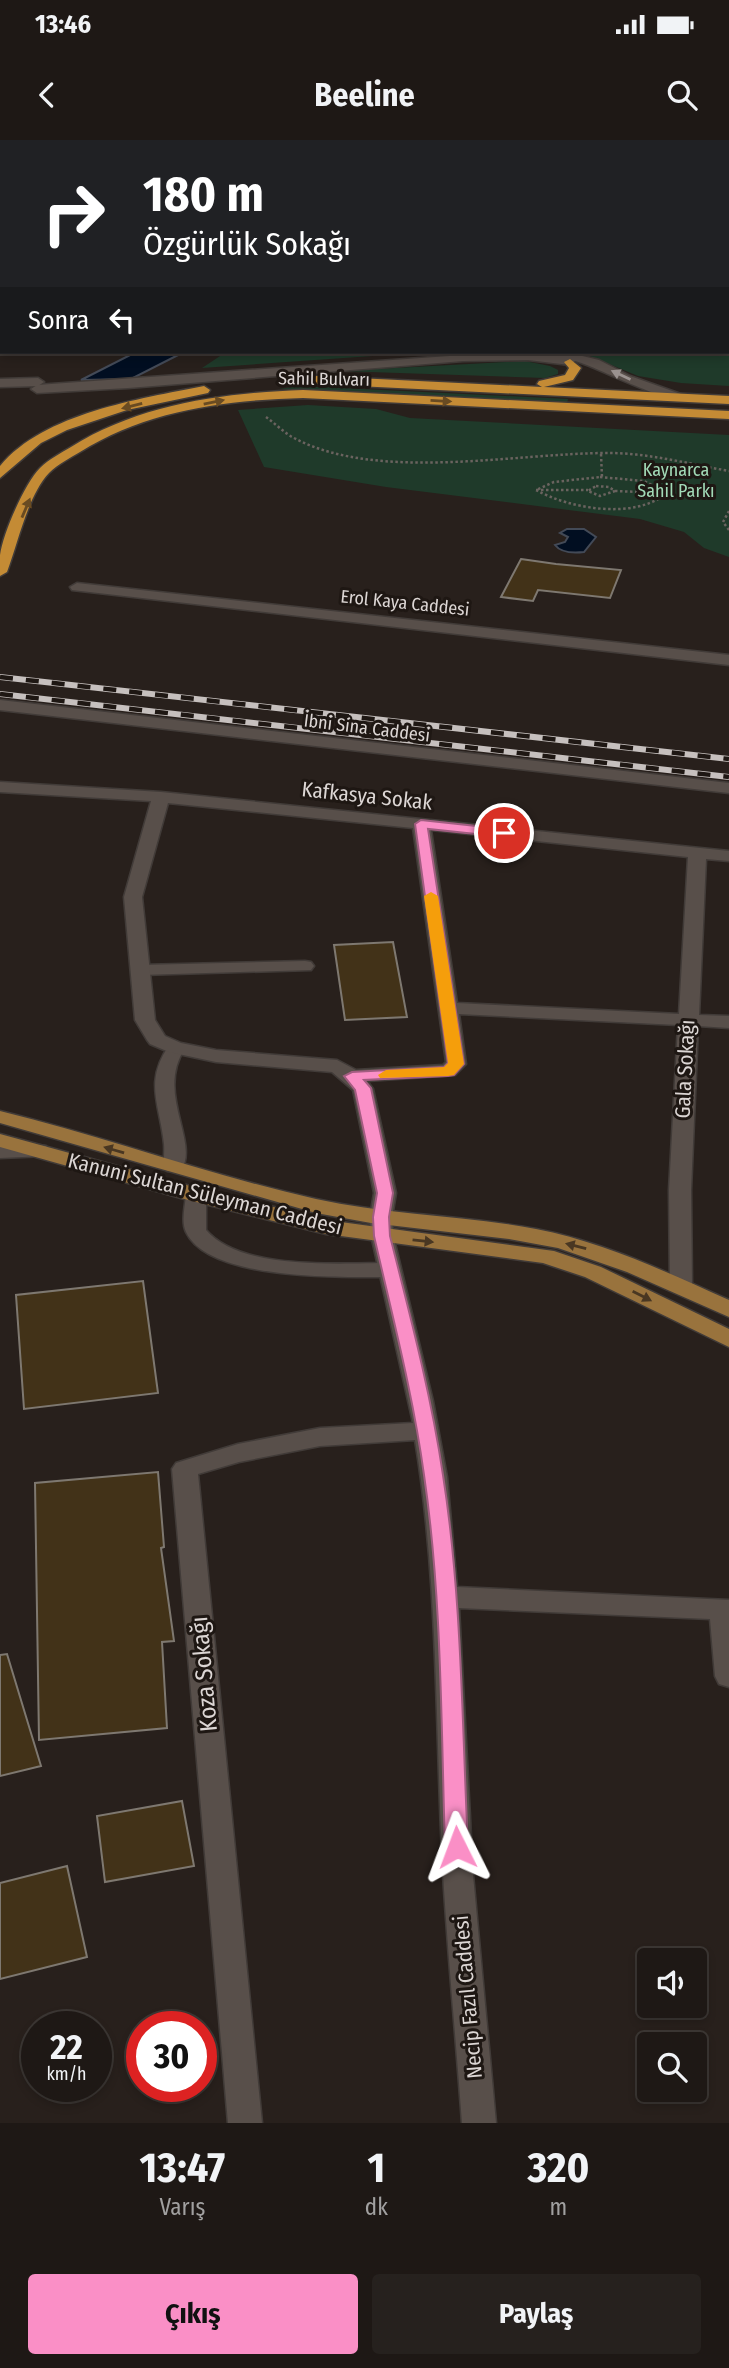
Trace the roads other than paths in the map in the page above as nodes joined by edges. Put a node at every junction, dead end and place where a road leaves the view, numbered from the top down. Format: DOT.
graph roads {
  1 [pos="463,354"];
  2 [pos="553,354"];
  3 [pos="570,362"];
  4 [pos="0,383"];
  5 [pos="591,383"];
  6 [pos="114,384"];
  7 [pos="38,386"];
  8 [pos="498,388"];
  9 [pos="0,390"];
  10 [pos="686,398"];
  11 [pos="729,400"];
  12 [pos="605,409"];
  13 [pos="641,411"];
  14 [pos="729,415"];
  15 [pos="729,424"];
  16 [pos="0,474"];
  17 [pos="0,572"];
  18 [pos="77,587"];
  19 [pos="729,660"];
  20 [pos="0,705"];
  21 [pos="0,787"];
  22 [pos="729,788"];
  23 [pos="161,797"];
  24 [pos="421,824"];
  25 [pos="697,852"];
  26 [pos="729,856"];
  27 [pos="305,966"];
  28 [pos="141,970"];
  29 [pos="447,1008"];
  30 [pos="688,1018"];
  31 [pos="729,1021"];
  32 [pos="176,1048"];
  33 [pos="352,1076"];
  34 [pos="0,1117"];
  35 [pos="0,1140"];
  36 [pos="38,1151"];
  37 [pos="0,1152"];
  38 [pos="174,1167"];
  39 [pos="196,1195"];
  40 [pos="382,1226"];
  41 [pos="390,1270"];
  42 [pos="681,1286"];
  43 [pos="729,1309"];
  44 [pos="729,1339"];
  45 [pos="426,1431"];
  46 [pos="445,1597"];
  47 [pos="726,1610"];
  48 [pos="729,1676"];
  49 [pos="245,2123"];
  50 [pos="479,2123"];
  1 -- 6 [label="street"];
  10 -- 2 [label="street, one-way"];
  3 -- 5 [label="highway"];
  3 -- 6 [label="street"];
  3 -- 8 [label="highway"];
  4 -- 7 [label="street"];
  5 -- 8 [label="highway, Sahil Bulvarı"];
  5 -- 10 [label="highway, Sahil Bulvarı"];
  5 -- 12 [label="highway"];
  6 -- 7 [label="street"];
  7 -- 9 [label="street"];
  8 -- 16 [label="highway, Sahil Bulvarı, one-way"];
  10 -- 11 [label="highway, Sahil Bulvarı"];
  12 -- 13 [label="highway, Sahil Bulvarı"];
  17 -- 12 [label="highway, Sahil Bulvarı, one-way"];
  13 -- 14 [label="highway, Sahil Bulvarı"];
  13 -- 15 [label="highway"];
  18 -- 19 [label="street, Erol Kaya Caddesi"];
  20 -- 22 [label="street, İbni Sina Caddesi"];
  21 -- 23 [label="street, Kafkasya Sokak"];
  23 -- 24 [label="street, Kafkasya Sokak"];
  23 -- 28 [label="street"];
  24 -- 25 [label="street, Kafkasya Sokak"];
  24 -- 29 [label="street"];
  25 -- 26 [label="street, Kafkasya Sokak"];
  25 -- 30 [label="street, Gala Sokağı"];
  27 -- 28 [label="lane"];
  28 -- 32 [label="street"];
  29 -- 30 [label="street"];
  29 -- 33 [label="street"];
  30 -- 31 [label="street"];
  30 -- 42 [label="street, Gala Sokağı"];
  32 -- 33 [label="street"];
  32 -- 38 [label="lane"];
  33 -- 40 [label="street, Necip Fazıl Caddesi"];
  38 -- 34 [label="main road, Kanuni Sultan Süleyman Caddesi, one-way"];
  35 -- 36 [label="main road, Kanuni Sultan Süleyman Caddesi"];
  36 -- 37 [label="street"];
  36 -- 39 [label="main road, Kanuni Sultan Süleyman Caddesi"];
  38 -- 40 [label="main road, Kanuni Sultan Süleyman Caddesi"];
  39 -- 40 [label="main road, Kanuni Sultan Süleyman Caddesi"];
  39 -- 41 [label="lane"];
  40 -- 41 [label="street, Necip Fazıl Caddesi"];
  42 -- 40 [label="main road, Kanuni Sultan Süleyman Caddesi, one-way"];
  40 -- 44 [label="main road, Kanuni Sultan Süleyman Caddesi, one-way"];
  41 -- 45 [label="street, Necip Fazıl Caddesi"];
  42 -- 43 [label="main road, Kanuni Sultan Süleyman Caddesi"];
  45 -- 46 [label="street, Necip Fazıl Caddesi"];
  45 -- 49 [label="street, Koza Sokağı"];
  46 -- 47 [label="street"];
  46 -- 50 [label="street, Necip Fazıl Caddesi"];
  47 -- 48 [label="street"];
}
